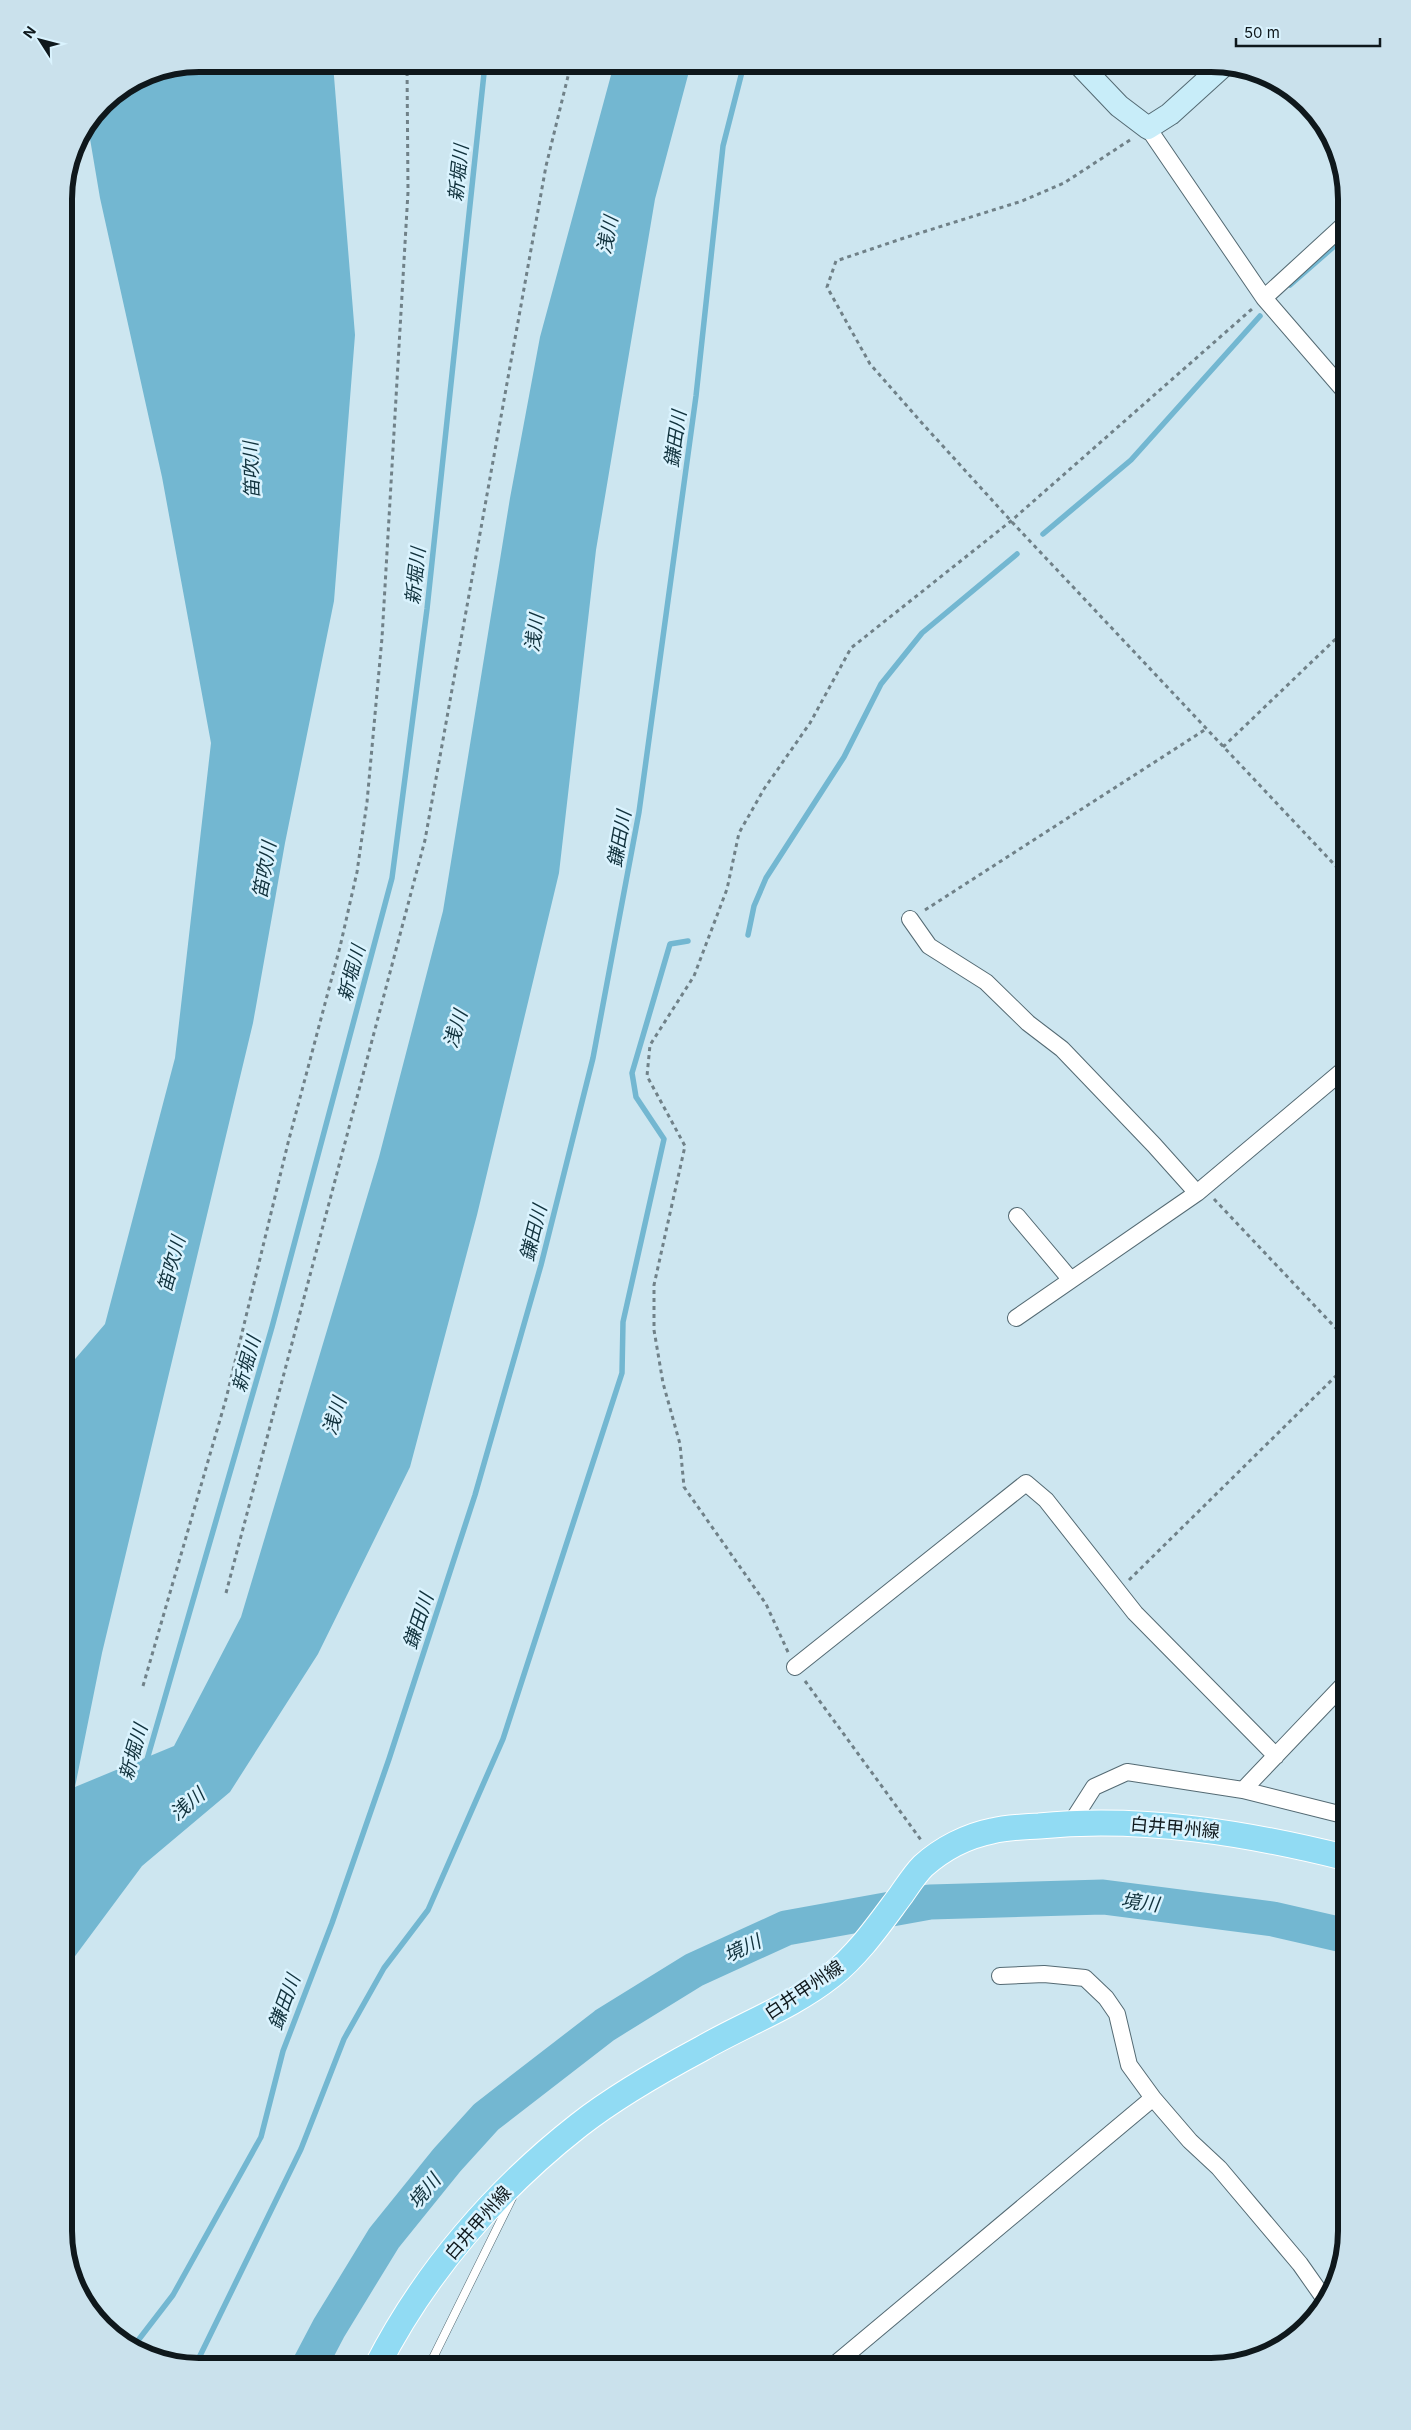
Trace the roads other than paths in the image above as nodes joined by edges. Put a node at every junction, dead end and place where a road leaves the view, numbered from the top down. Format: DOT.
graph roads {
  1 [pos="1088,73"];
  2 [pos="1215,73"];
  3 [pos="1148,128"];
  4 [pos="1338,230"];
  5 [pos="1264,298"];
  6 [pos="1338,384"];
  7 [pos="910,919"];
  8 [pos="1338,1075"];
  9 [pos="1197,1193"];
  10 [pos="1017,1216"];
  11 [pos="1071,1280"];
  12 [pos="1016,1318"];
  13 [pos="795,1668"];
  14 [pos="1338,1691"];
  15 [pos="1276,1756"];
  16 [pos="1244,1790"];
  17 [pos="1338,1814"];
  18 [pos="1071,1823"];
  19 [pos="1338,1856"];
  20 [pos="1000,1976"];
  21 [pos="1153,2098"];
  22 [pos="525,2172"];
  23 [pos="1322,2295"];
  24 [pos="382,2357"];
  25 [pos="433,2357"];
  26 [pos="843,2358"];
  1 -- 3 [label="street"];
  2 -- 3 [label="street"];
  3 -- 5 [label="street"];
  4 -- 5 [label="street"];
  5 -- 6 [label="street"];
  7 -- 9 [label="street"];
  8 -- 9 [label="street"];
  9 -- 11 [label="street"];
  10 -- 11 [label="street"];
  11 -- 12 [label="street"];
  13 -- 15 [label="street"];
  14 -- 15 [label="street"];
  15 -- 16 [label="street"];
  16 -- 17 [label="street"];
  16 -- 18 [label="street"];
  18 -- 19 [label="main road, 白井甲州線"];
  18 -- 22 [label="main road, 白井甲州線"];
  20 -- 21 [label="street"];
  21 -- 23 [label="street"];
  21 -- 26 [label="street"];
  22 -- 24 [label="main road, 白井甲州線"];
  22 -- 25 [label="lane"];
}
